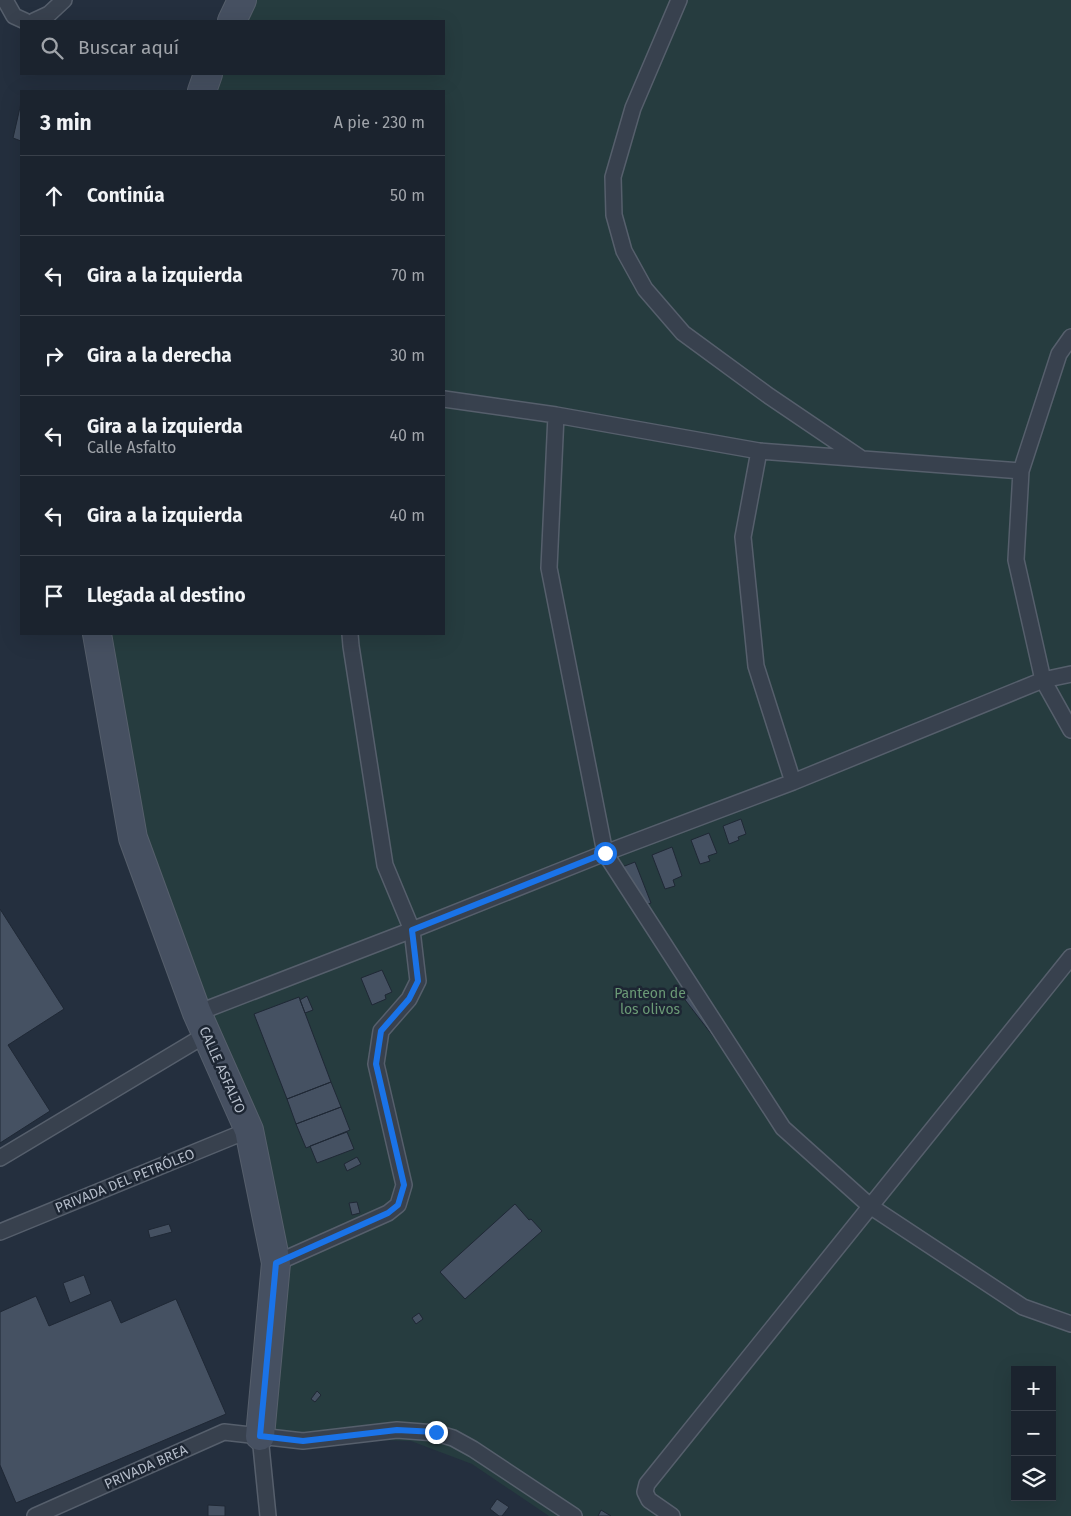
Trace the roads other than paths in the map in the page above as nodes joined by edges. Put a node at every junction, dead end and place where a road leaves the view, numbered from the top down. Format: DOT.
graph roads {
  1 [pos="5,0"];
  2 [pos="64,0"];
  3 [pos="242,0"];
  4 [pos="679,0"];
  5 [pos="23,20"];
  6 [pos="36,20"];
  7 [pos="232,20"];
  8 [pos="208,75"];
  9 [pos="202,90"];
  10 [pos="1071,336"];
  11 [pos="445,399"];
  12 [pos="556,415"];
  13 [pos="759,451"];
  14 [pos="862,458"];
  15 [pos="1021,471"];
  16 [pos="97,635"];
  17 [pos="350,635"];
  18 [pos="1071,674"];
  19 [pos="1043,680"];
  20 [pos="1071,730"];
  21 [pos="793,782"];
  22 [pos="605,853"];
  23 [pos="412,930"];
  24 [pos="1071,958"];
  25 [pos="202,1024"];
  26 [pos="249,1130"];
  27 [pos="0,1158"];
  28 [pos="870,1206"];
  29 [pos="0,1232"];
  30 [pos="276,1263"];
  31 [pos="1071,1324"];
  32 [pos="260,1436"];
  33 [pos="35,1516"];
  34 [pos="268,1516"];
  35 [pos="574,1516"];
  36 [pos="672,1516"];
  1 -- 5 [label="lane"];
  2 -- 6 [label="lane"];
  3 -- 7 [label="street"];
  4 -- 14 [label="lane"];
  8 -- 9 [label="street"];
  10 -- 15 [label="lane"];
  11 -- 12 [label="lane"];
  12 -- 13 [label="lane"];
  12 -- 22 [label="lane"];
  13 -- 14 [label="lane"];
  13 -- 21 [label="lane"];
  14 -- 15 [label="lane"];
  15 -- 19 [label="lane"];
  16 -- 25 [label="street, CALLE ASFALTO"];
  17 -- 23 [label="lane"];
  18 -- 19 [label="lane"];
  19 -- 20 [label="lane"];
  19 -- 21 [label="lane"];
  21 -- 22 [label="lane"];
  22 -- 23 [label="lane"];
  22 -- 28 [label="lane"];
  23 -- 25 [label="lane"];
  23 -- 30 [label="lane"];
  24 -- 28 [label="lane"];
  25 -- 26 [label="street, CALLE ASFALTO"];
  25 -- 27 [label="lane"];
  26 -- 29 [label="lane, PRIVADA DEL PETRÓLEO"];
  26 -- 30 [label="street, CALLE ASFALTO"];
  28 -- 31 [label="lane"];
  28 -- 36 [label="lane"];
  30 -- 32 [label="street, CALLE ASFALTO"];
  32 -- 33 [label="lane, PRIVADA BREA"];
  32 -- 34 [label="lane, CALLE ASFALTO"];
  32 -- 35 [label="lane, PRIVADA BREA"];
}
